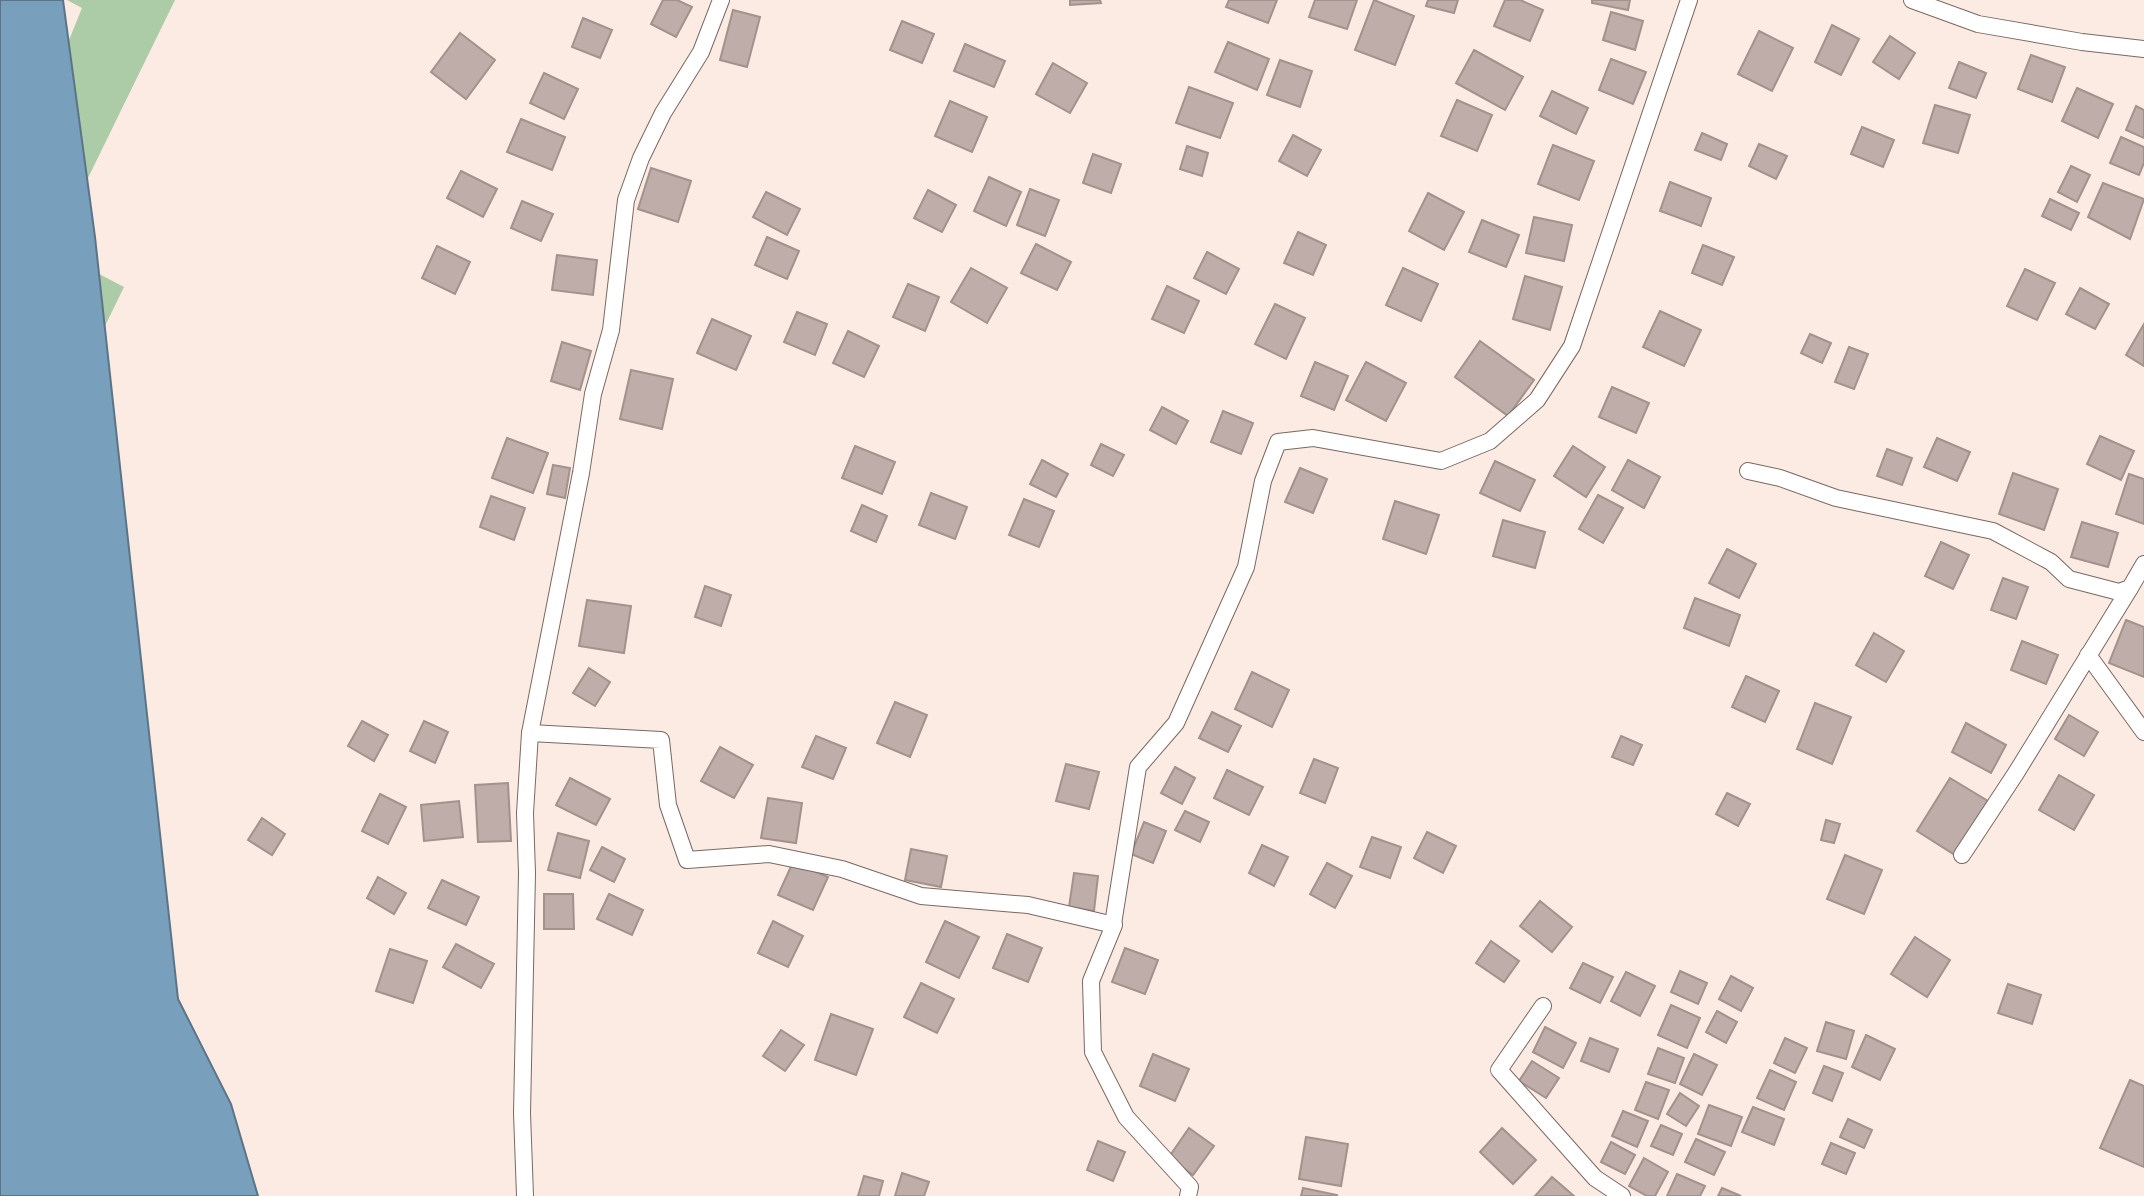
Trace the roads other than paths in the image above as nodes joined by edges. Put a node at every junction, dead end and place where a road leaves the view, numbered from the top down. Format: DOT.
graph roads {
  1 [pos="721,0"];
  2 [pos="1689,0"];
  3 [pos="1913,0"];
  4 [pos="2144,49"];
  5 [pos="1748,471"];
  6 [pos="2144,564"];
  7 [pos="2130,587"];
  8 [pos="2088,655"];
  9 [pos="2144,732"];
  10 [pos="530,733"];
  11 [pos="1962,855"];
  12 [pos="1114,924"];
  13 [pos="1543,1006"];
  14 [pos="525,1196"];
  15 [pos="1188,1196"];
  16 [pos="1622,1196"];
  1 -- 10 [label="street"];
  2 -- 12 [label="street"];
  3 -- 4 [label="street"];
  5 -- 7 [label="street"];
  6 -- 7 [label="street"];
  7 -- 8 [label="street"];
  8 -- 9 [label="street"];
  8 -- 11 [label="street"];
  10 -- 12 [label="street"];
  10 -- 14 [label="street"];
  12 -- 15 [label="street"];
  13 -- 16 [label="street"];
}
